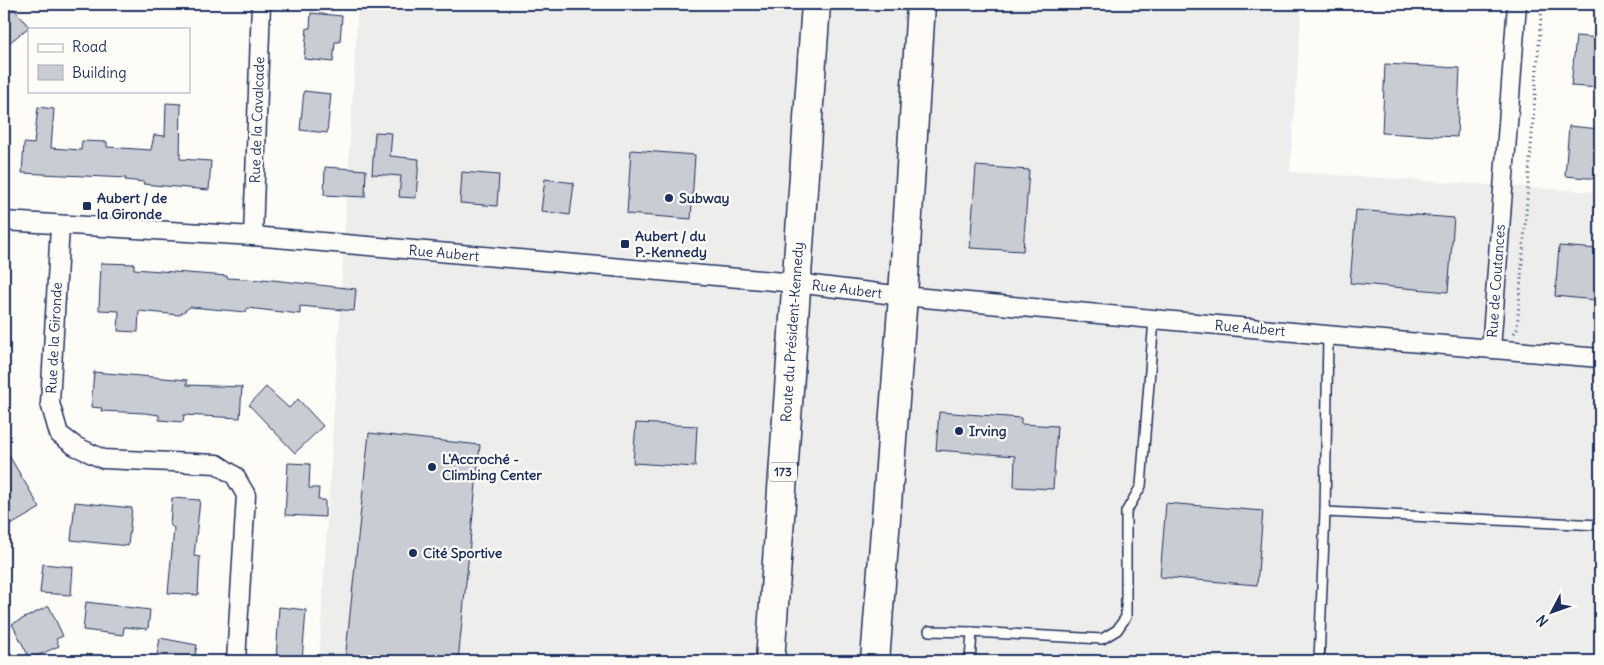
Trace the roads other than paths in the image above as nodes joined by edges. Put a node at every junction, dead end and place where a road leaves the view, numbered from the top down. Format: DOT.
graph roads {
  1 [pos="261,4"];
  2 [pos="816,4"];
  3 [pos="921,4"];
  4 [pos="1517,4"];
  5 [pos="4,222"];
  6 [pos="60,226"];
  7 [pos="253,236"];
  8 [pos="796,283"];
  9 [pos="904,296"];
  10 [pos="1154,319"];
  11 [pos="1328,335"];
  12 [pos="1491,349"];
  13 [pos="1600,358"];
  14 [pos="1325,512"];
  15 [pos="1600,525"];
  16 [pos="929,631"];
  17 [pos="972,632"];
  18 [pos="236,661"];
  19 [pos="770,661"];
  20 [pos="875,661"];
  21 [pos="970,661"];
  22 [pos="1319,661"];
  1 -- 7 [label="street, Rue de la Cavalcade"];
  2 -- 8 [label="main road, Route du Président-Kennedy / 173"];
  3 -- 9 [label="main road"];
  4 -- 12 [label="street, Rue de Coutances"];
  5 -- 6 [label="street, Rue Aubert"];
  6 -- 7 [label="street, Rue Aubert"];
  6 -- 18 [label="street, Rue de la Gironde"];
  7 -- 8 [label="street, Rue Aubert"];
  8 -- 9 [label="street, Rue Aubert"];
  8 -- 19 [label="main road, Route du Président-Kennedy / 173"];
  9 -- 10 [label="street, Rue Aubert"];
  9 -- 20 [label="main road"];
  10 -- 11 [label="street, Rue Aubert"];
  10 -- 17 [label="lane"];
  11 -- 12 [label="street, Rue Aubert"];
  11 -- 14 [label="lane"];
  12 -- 13 [label="street, Rue Aubert"];
  14 -- 15 [label="lane"];
  14 -- 22 [label="lane"];
  16 -- 17 [label="lane"];
  17 -- 21 [label="lane"];
}
